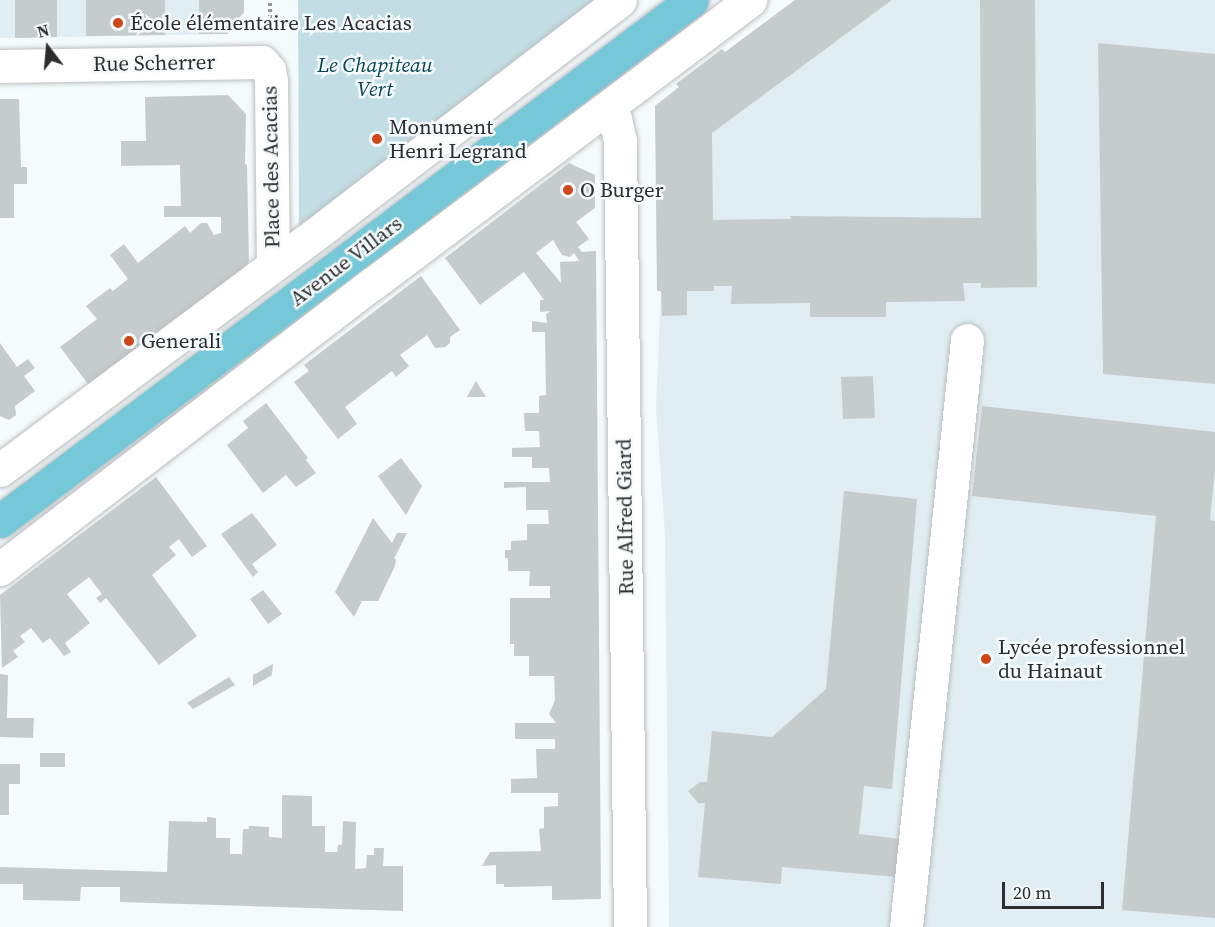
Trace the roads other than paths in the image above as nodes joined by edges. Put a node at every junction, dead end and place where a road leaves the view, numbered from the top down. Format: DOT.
graph roads {
  1 [pos="620,0"];
  2 [pos="692,0"];
  3 [pos="750,0"];
  4 [pos="0,66"];
  5 [pos="269,70"];
  6 [pos="608,109"];
  7 [pos="273,264"];
  8 [pos="967,340"];
  9 [pos="0,470"];
  10 [pos="0,521"];
  11 [pos="0,569"];
  12 [pos="630,927"];
  13 [pos="906,927"];
  1 -- 7 [label="street"];
  2 -- 10 [label="main road, Avenue Villars"];
  3 -- 6 [label="street"];
  4 -- 5 [label="street, Rue Scherrer"];
  5 -- 7 [label="street, Place des Acacias"];
  6 -- 11 [label="street"];
  6 -- 12 [label="street, Rue Alfred Giard"];
  7 -- 9 [label="street"];
  8 -- 13 [label="street"];
}
